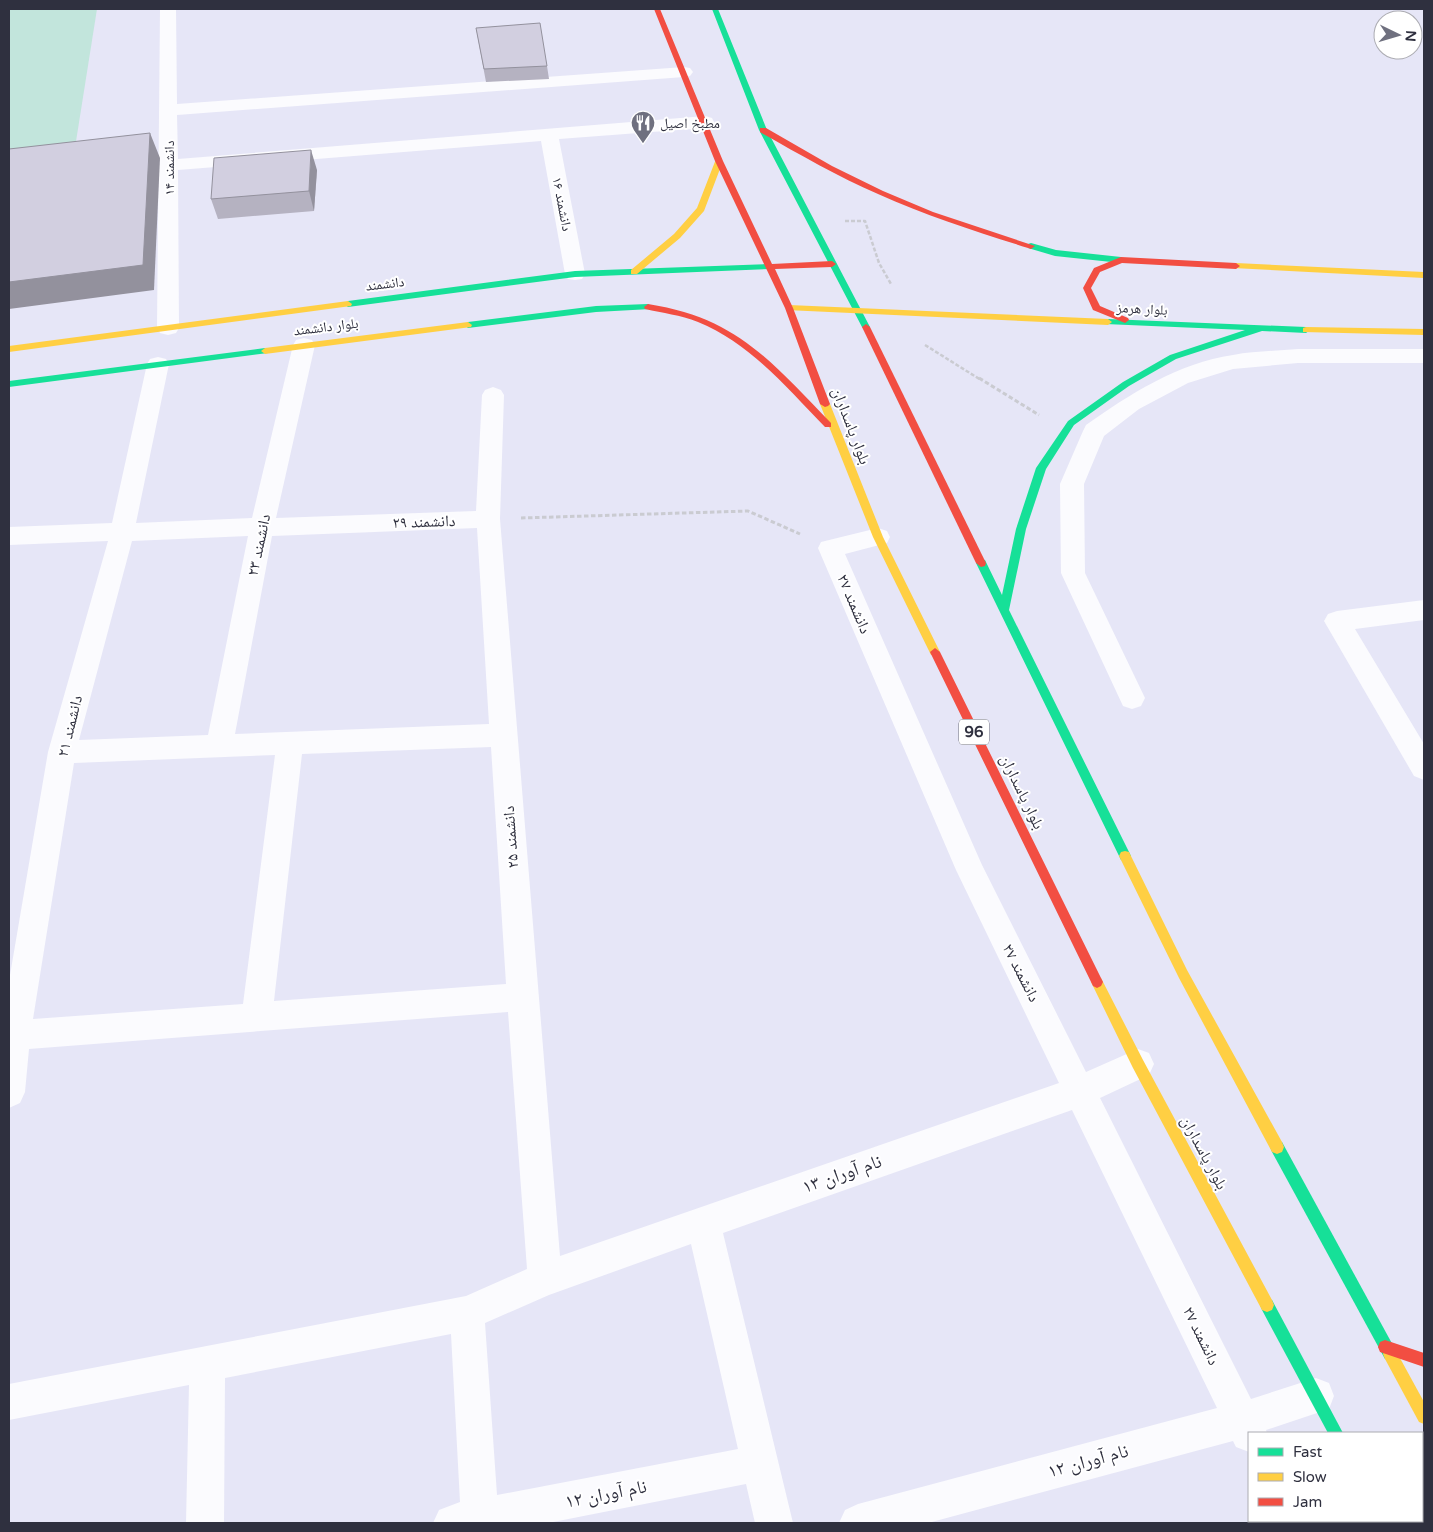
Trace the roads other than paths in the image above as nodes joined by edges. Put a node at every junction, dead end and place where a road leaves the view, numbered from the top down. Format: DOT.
graph roads {
  1 [pos="168,9"];
  2 [pos="657,9"];
  3 [pos="715,9"];
  4 [pos="684,72"];
  5 [pos="168,110"];
  6 [pos="705,122"];
  7 [pos="763,130"];
  8 [pos="549,134"];
  9 [pos="720,161"];
  10 [pos="169,165"];
  11 [pos="1121,260"];
  12 [pos="832,264"];
  13 [pos="767,265"];
  14 [pos="634,272"];
  15 [pos="575,274"];
  16 [pos="1424,274"];
  17 [pos="789,308"];
  18 [pos="858,311"];
  19 [pos="1132,323"];
  20 [pos="168,328"];
  21 [pos="1259,329"];
  22 [pos="1424,332"];
  23 [pos="304,345"];
  24 [pos="9,348"];
  25 [pos="1424,356"];
  26 [pos="158,364"];
  27 [pos="9,384"];
  28 [pos="494,395"];
  29 [pos="834,430"];
  30 [pos="488,520"];
  31 [pos="262,527"];
  32 [pos="122,534"];
  33 [pos="9,536"];
  34 [pos="878,537"];
  35 [pos="1004,610"];
  36 [pos="1424,610"];
  37 [pos="1132,698"];
  38 [pos="504,736"];
  39 [pos="290,743"];
  40 [pos="219,746"];
  41 [pos="62,752"];
  42 [pos="1424,768"];
  43 [pos="522,997"];
  44 [pos="257,1017"];
  45 [pos="12,1035"];
  46 [pos="1138,1064"];
  47 [pos="1080,1091"];
  48 [pos="9,1092"];
  49 [pos="703,1222"];
  50 [pos="545,1278"];
  51 [pos="467,1313"];
  52 [pos="1385,1347"];
  53 [pos="1424,1360"];
  54 [pos="207,1365"];
  55 [pos="1316,1396"];
  56 [pos="9,1402"];
  57 [pos="1424,1416"];
  58 [pos="1246,1427"];
  59 [pos="1335,1432"];
  60 [pos="760,1463"];
  61 [pos="471,1522"];
  62 [pos="205,1523"];
  63 [pos="774,1523"];
  64 [pos="858,1523"];
  1 -- 5 [label="street, دانشمند ۱۴"];
  2 -- 4 [label="main road, بلوار پاسداران / 96"];
  3 -- 7 [label="main road"];
  4 -- 5 [label="street"];
  4 -- 6 [label="main road, بلوار پاسداران / 96"];
  5 -- 10 [label="street, دانشمند ۱۴"];
  6 -- 8 [label="street"];
  6 -- 9 [label="main road, بلوار پاسداران / 96"];
  7 -- 11 [label="main road"];
  7 -- 12 [label="main road"];
  8 -- 10 [label="street"];
  8 -- 15 [label="street, دانشمند ۱۶"];
  9 -- 13 [label="main road, بلوار پاسداران / 96"];
  9 -- 14 [label="main road"];
  10 -- 20 [label="street, دانشمند ۱۴"];
  11 -- 16 [label="main road"];
  11 -- 19 [label="main road"];
  12 -- 13 [label="main road, دانشمند"];
  12 -- 18 [label="main road"];
  13 -- 14 [label="main road, دانشمند"];
  13 -- 17 [label="main road, بلوار پاسداران / 96"];
  14 -- 15 [label="main road, دانشمند"];
  15 -- 20 [label="main road, دانشمند"];
  17 -- 18 [label="main road, بلوار هرمز"];
  17 -- 29 [label="main road, بلوار پاسداران / 96"];
  18 -- 19 [label="main road, بلوار هرمز"];
  18 -- 35 [label="main road"];
  19 -- 21 [label="main road, بلوار هرمز"];
  20 -- 24 [label="main road, دانشمند"];
  21 -- 22 [label="main road, بلوار هرمز"];
  21 -- 35 [label="main road"];
  23 -- 26 [label="main road, بلوار دانشمند"];
  23 -- 29 [label="main road, بلوار دانشمند"];
  23 -- 31 [label="street, دانشمند ۲۳"];
  25 -- 37 [label="street"];
  26 -- 27 [label="main road, بلوار دانشمند"];
  26 -- 32 [label="street, دانشمند ۲۱"];
  28 -- 30 [label="street, دانشمند ۲۵"];
  29 -- 34 [label="main road, بلوار پاسداران / 96"];
  30 -- 31 [label="street, دانشمند ۲۹"];
  30 -- 38 [label="street, دانشمند ۲۵"];
  31 -- 32 [label="street, دانشمند ۲۹"];
  31 -- 40 [label="street, دانشمند ۲۳"];
  32 -- 33 [label="street, دانشمند ۲۹"];
  32 -- 41 [label="street, دانشمند ۲۱"];
  34 -- 46 [label="main road, بلوار پاسداران / 96"];
  34 -- 47 [label="street, دانشمند ۲۷"];
  35 -- 52 [label="main road"];
  36 -- 42 [label="street"];
  38 -- 39 [label="street"];
  38 -- 43 [label="street, دانشمند ۲۵"];
  39 -- 40 [label="street"];
  39 -- 44 [label="street"];
  40 -- 41 [label="street"];
  41 -- 45 [label="street, دانشمند ۲۱"];
  43 -- 44 [label="street"];
  43 -- 50 [label="street, دانشمند ۲۵"];
  44 -- 45 [label="street"];
  45 -- 48 [label="street, دانشمند ۲۱"];
  46 -- 47 [label="street, نام آوران ۱۳"];
  46 -- 55 [label="main road, بلوار پاسداران / 96"];
  47 -- 49 [label="street, نام آوران ۱۳"];
  47 -- 58 [label="street, دانشمند ۲۷"];
  49 -- 50 [label="street, نام آوران ۱۳"];
  49 -- 60 [label="street"];
  50 -- 51 [label="street, نام آوران ۱۳"];
  51 -- 54 [label="street, نام آوران ۱۳"];
  51 -- 61 [label="street"];
  52 -- 53 [label="main road"];
  52 -- 57 [label="main road"];
  54 -- 56 [label="street, نام آوران ۱۳"];
  54 -- 62 [label="street"];
  55 -- 58 [label="street, نام آوران ۱۲"];
  55 -- 59 [label="main road, بلوار پاسداران / 96"];
  58 -- 64 [label="street, نام آوران ۱۲"];
  60 -- 61 [label="street, نام آوران ۱۲"];
  60 -- 63 [label="street"];
}
